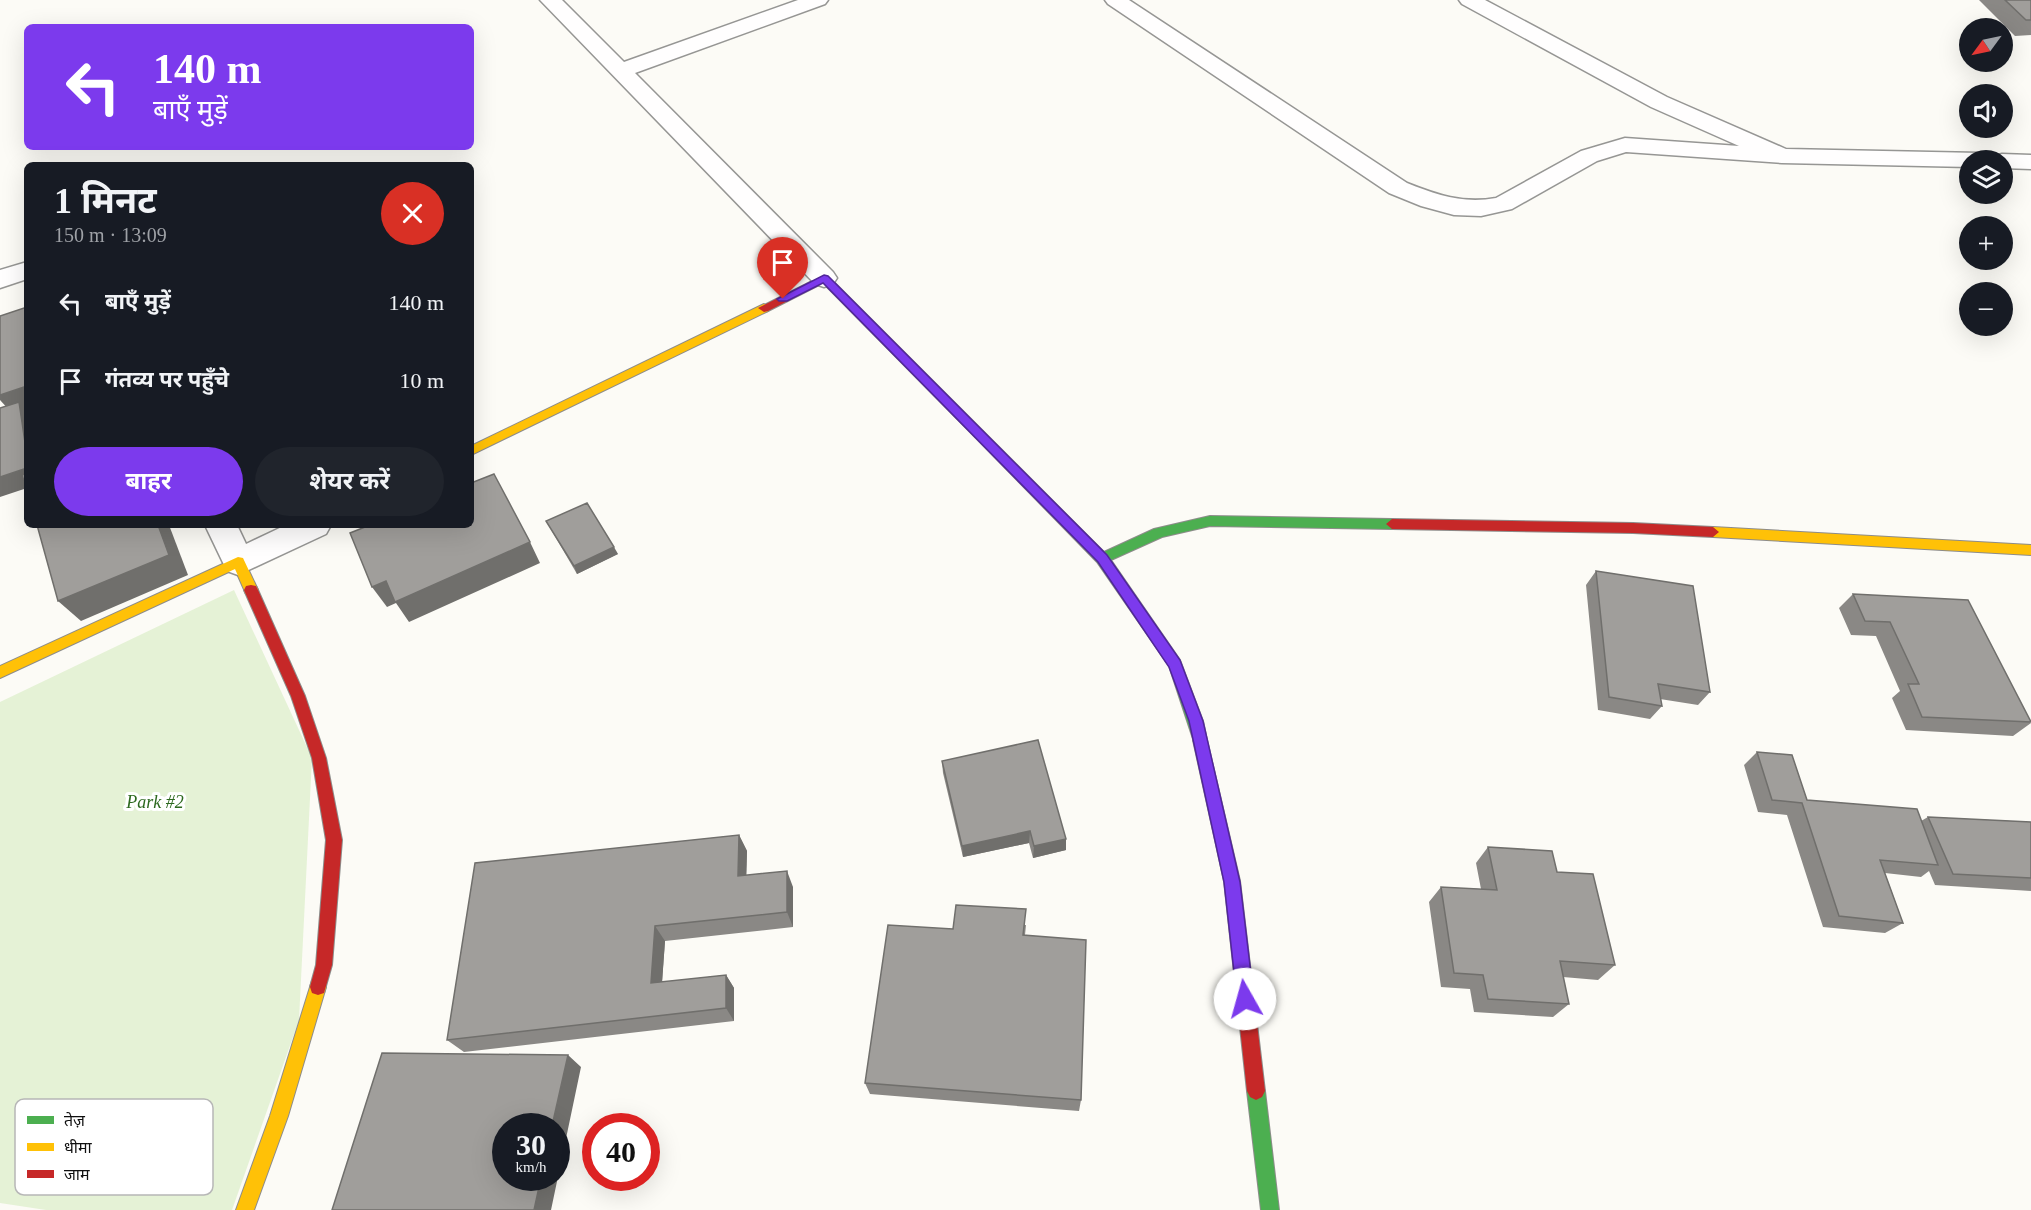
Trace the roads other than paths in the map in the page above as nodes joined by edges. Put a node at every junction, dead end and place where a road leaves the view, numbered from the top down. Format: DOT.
graph roads {
  1 [pos="550,0"];
  2 [pos="818,0"];
  3 [pos="1115,0"];
  4 [pos="1469,0"];
  5 [pos="621,71"];
  6 [pos="1782,156"];
  7 [pos="1959,160"];
  8 [pos="2013,161"];
  9 [pos="2031,162"];
  10 [pos="24,271"];
  11 [pos="824,278"];
  12 [pos="0,279"];
  13 [pos="474,450"];
  14 [pos="222,528"];
  15 [pos="309,528"];
  16 [pos="2031,550"];
  17 [pos="1102,558"];
  18 [pos="238,562"];
  19 [pos="0,672"];
  20 [pos="245,1210"];
  21 [pos="1270,1210"];
  1 -- 5 [label="street"];
  2 -- 5 [label="street"];
  3 -- 6 [label="street"];
  4 -- 6 [label="street"];
  5 -- 11 [label="street"];
  6 -- 7 [label="street"];
  8 -- 9 [label="street"];
  10 -- 12 [label="street"];
  11 -- 13 [label="street"];
  11 -- 17 [label="street"];
  14 -- 18 [label="street"];
  15 -- 18 [label="street"];
  16 -- 17 [label="street"];
  17 -- 21 [label="street"];
  18 -- 19 [label="street"];
  18 -- 20 [label="street"];
}
